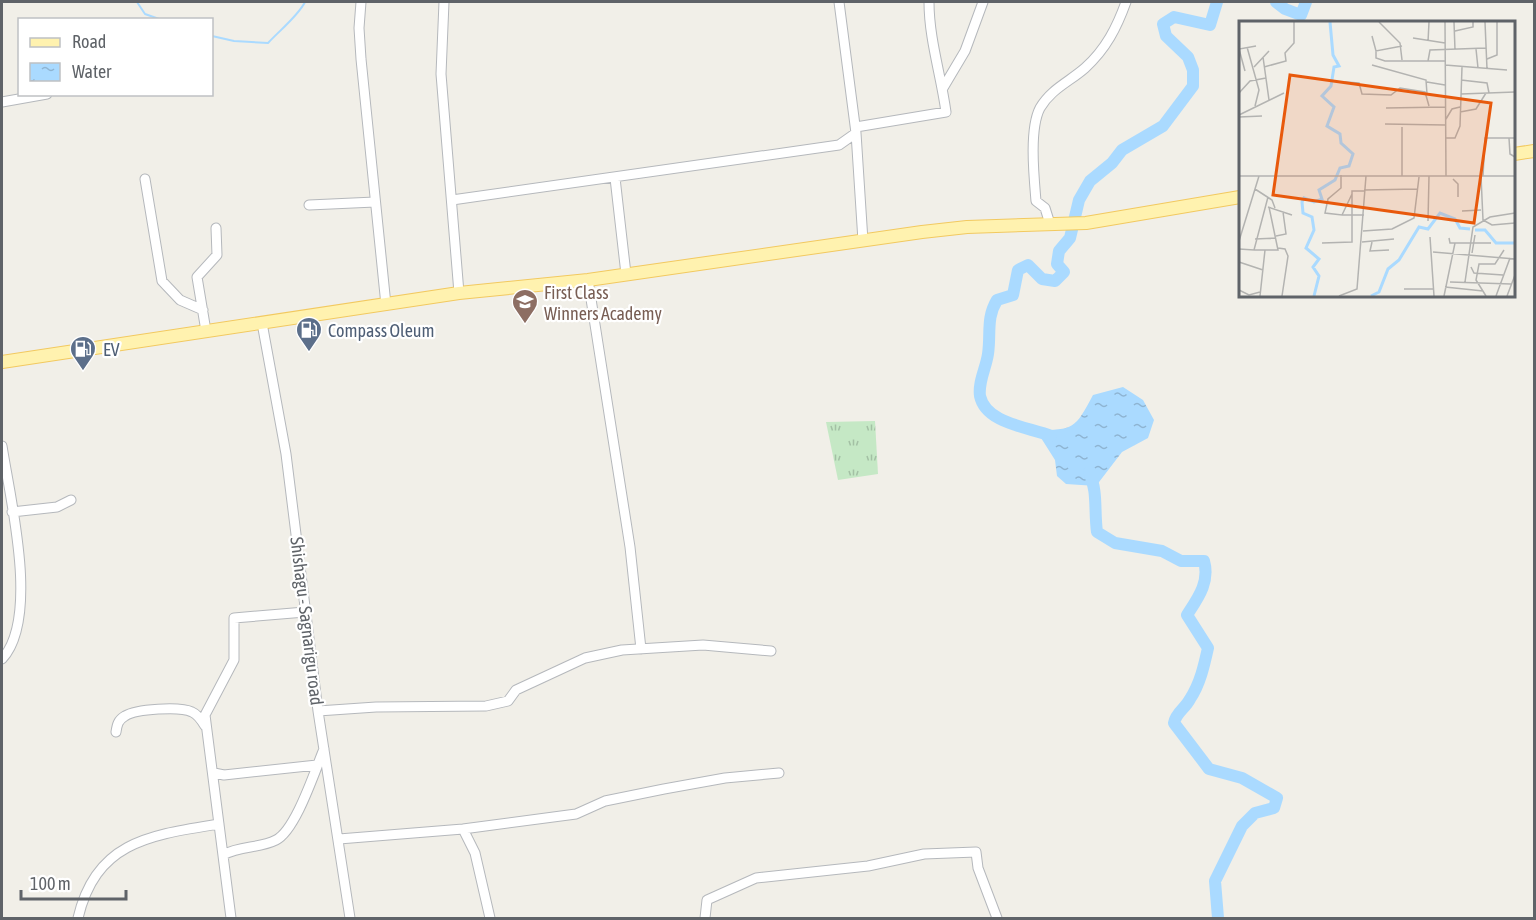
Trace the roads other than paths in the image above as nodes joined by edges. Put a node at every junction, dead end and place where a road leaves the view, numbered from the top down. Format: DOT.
graph roads {
  1 [pos="361,2"];
  2 [pos="444,2"];
  3 [pos="839,2"];
  4 [pos="929,2"];
  5 [pos="983,2"];
  6 [pos="1126,2"];
  7 [pos="943,88"];
  8 [pos="35,96"];
  9 [pos="2,102"];
  10 [pos="856,130"];
  11 [pos="839,145"];
  12 [pos="1534,151"];
  13 [pos="857,152"];
  14 [pos="1515,154"];
  15 [pos="615,178"];
  16 [pos="145,179"];
  17 [pos="1239,197"];
  18 [pos="452,200"];
  19 [pos="375,202"];
  20 [pos="309,205"];
  21 [pos="1050,224"];
  22 [pos="216,228"];
  23 [pos="862,241"];
  24 [pos="626,274"];
  25 [pos="588,280"];
  26 [pos="459,293"];
  27 [pos="386,305"];
  28 [pos="203,310"];
  29 [pos="262,323"];
  30 [pos="206,331"];
  31 [pos="2,362"];
  32 [pos="2,446"];
  33 [pos="71,500"];
  34 [pos="12,512"];
  35 [pos="305,612"];
  36 [pos="641,649"];
  37 [pos="771,651"];
  38 [pos="2,659"];
  39 [pos="318,711"];
  40 [pos="206,728"];
  41 [pos="116,732"];
  42 [pos="324,749"];
  43 [pos="317,765"];
  44 [pos="214,773"];
  45 [pos="779,773"];
  46 [pos="219,824"];
  47 [pos="463,829"];
  48 [pos="339,839"];
  49 [pos="223,855"];
  50 [pos="78,918"];
  51 [pos="231,918"];
  52 [pos="350,918"];
  53 [pos="490,918"];
  54 [pos="705,918"];
  55 [pos="997,918"];
  1 -- 19 [label="street"];
  2 -- 18 [label="street"];
  3 -- 10 [label="street"];
  4 -- 7 [label="street"];
  5 -- 7 [label="street"];
  6 -- 21 [label="street"];
  7 -- 10 [label="street"];
  8 -- 9 [label="street"];
  10 -- 11 [label="street"];
  10 -- 13 [label="street"];
  11 -- 13 [label="street"];
  11 -- 15 [label="street"];
  12 -- 14 [label="main road"];
  13 -- 23 [label="street"];
  15 -- 18 [label="street"];
  15 -- 24 [label="street"];
  16 -- 28 [label="street"];
  17 -- 21 [label="main road"];
  18 -- 26 [label="street"];
  19 -- 20 [label="street"];
  19 -- 27 [label="street"];
  21 -- 23 [label="main road"];
  22 -- 28 [label="street"];
  23 -- 24 [label="main road"];
  24 -- 25 [label="main road"];
  25 -- 26 [label="main road"];
  25 -- 36 [label="street"];
  26 -- 27 [label="main road"];
  27 -- 29 [label="main road"];
  28 -- 30 [label="street"];
  29 -- 30 [label="main road"];
  29 -- 35 [label="street, Shishagu - Sagnarigu road"];
  30 -- 31 [label="main road"];
  32 -- 34 [label="street"];
  33 -- 34 [label="street"];
  34 -- 38 [label="street"];
  35 -- 39 [label="street, Shishagu - Sagnarigu road"];
  35 -- 40 [label="street"];
  36 -- 37 [label="street"];
  36 -- 39 [label="street"];
  39 -- 42 [label="street, Shishagu - Sagnarigu road"];
  40 -- 41 [label="street"];
  40 -- 44 [label="street"];
  42 -- 43 [label="street"];
  42 -- 48 [label="street, Shishagu - Sagnarigu road"];
  43 -- 44 [label="street"];
  43 -- 49 [label="street"];
  44 -- 46 [label="street"];
  45 -- 47 [label="street"];
  46 -- 49 [label="street"];
  46 -- 50 [label="street"];
  47 -- 48 [label="street"];
  47 -- 53 [label="street"];
  48 -- 52 [label="street, Shishagu - Sagnarigu road"];
  49 -- 51 [label="street"];
  54 -- 55 [label="street"];
}
